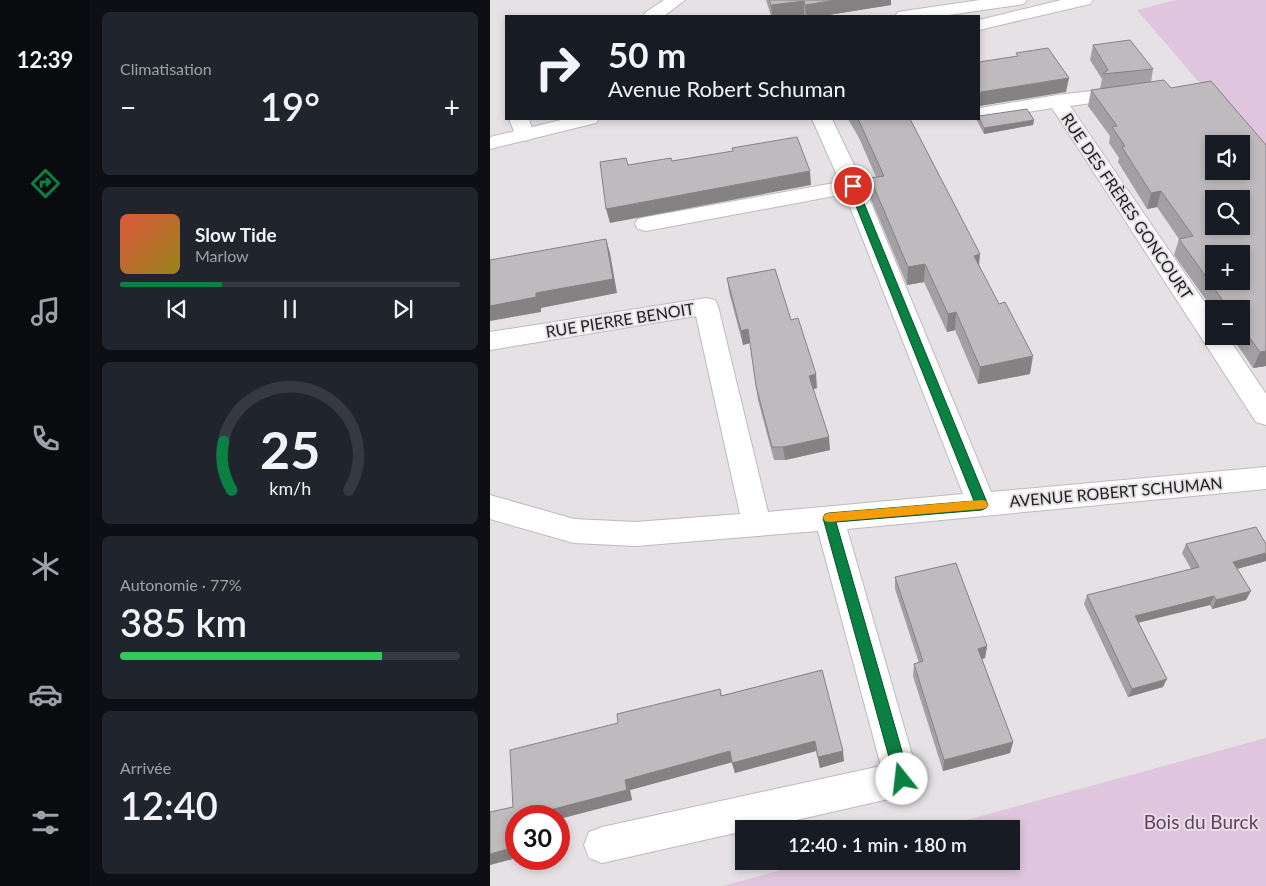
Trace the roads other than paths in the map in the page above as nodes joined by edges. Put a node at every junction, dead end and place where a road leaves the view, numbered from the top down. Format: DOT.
graph roads {
  1 [pos="676,0"];
  2 [pos="1018,0"];
  3 [pos="1084,0"];
  4 [pos="654,15"];
  5 [pos="911,15"];
  6 [pos="980,26"];
  7 [pos="1142,92"];
  8 [pos="1058,101"];
  9 [pos="980,114"];
  10 [pos="581,120"];
  11 [pos="822,120"];
  12 [pos="522,127"];
  13 [pos="490,143"];
  14 [pos="853,186"];
  15 [pos="646,224"];
  16 [pos="1205,322"];
  17 [pos="490,341"];
  18 [pos="1220,345"];
  19 [pos="1266,415"];
  20 [pos="1266,478"];
  21 [pos="982,505"];
  22 [pos="490,507"];
  23 [pos="829,518"];
  24 [pos="757,526"];
  25 [pos="602,845"];
  1 -- 4 [label="street"];
  2 -- 5 [label="street"];
  3 -- 6 [label="street"];
  7 -- 8 [label="street"];
  8 -- 9 [label="street"];
  8 -- 16 [label="street, RUE DES FRÈRES GONCOURT"];
  10 -- 12 [label="street"];
  11 -- 14 [label="street"];
  12 -- 13 [label="street"];
  14 -- 15 [label="street"];
  14 -- 21 [label="street"];
  17 -- 24 [label="street, RUE PIERRE BENOIT"];
  18 -- 19 [label="street, RUE DES FRÈRES GONCOURT"];
  20 -- 21 [label="street, AVENUE ROBERT SCHUMAN"];
  21 -- 23 [label="street, AVENUE ROBERT SCHUMAN"];
  22 -- 24 [label="street, AVENUE ROBERT SCHUMAN"];
  23 -- 24 [label="street, AVENUE ROBERT SCHUMAN"];
  23 -- 25 [label="street"];
}
